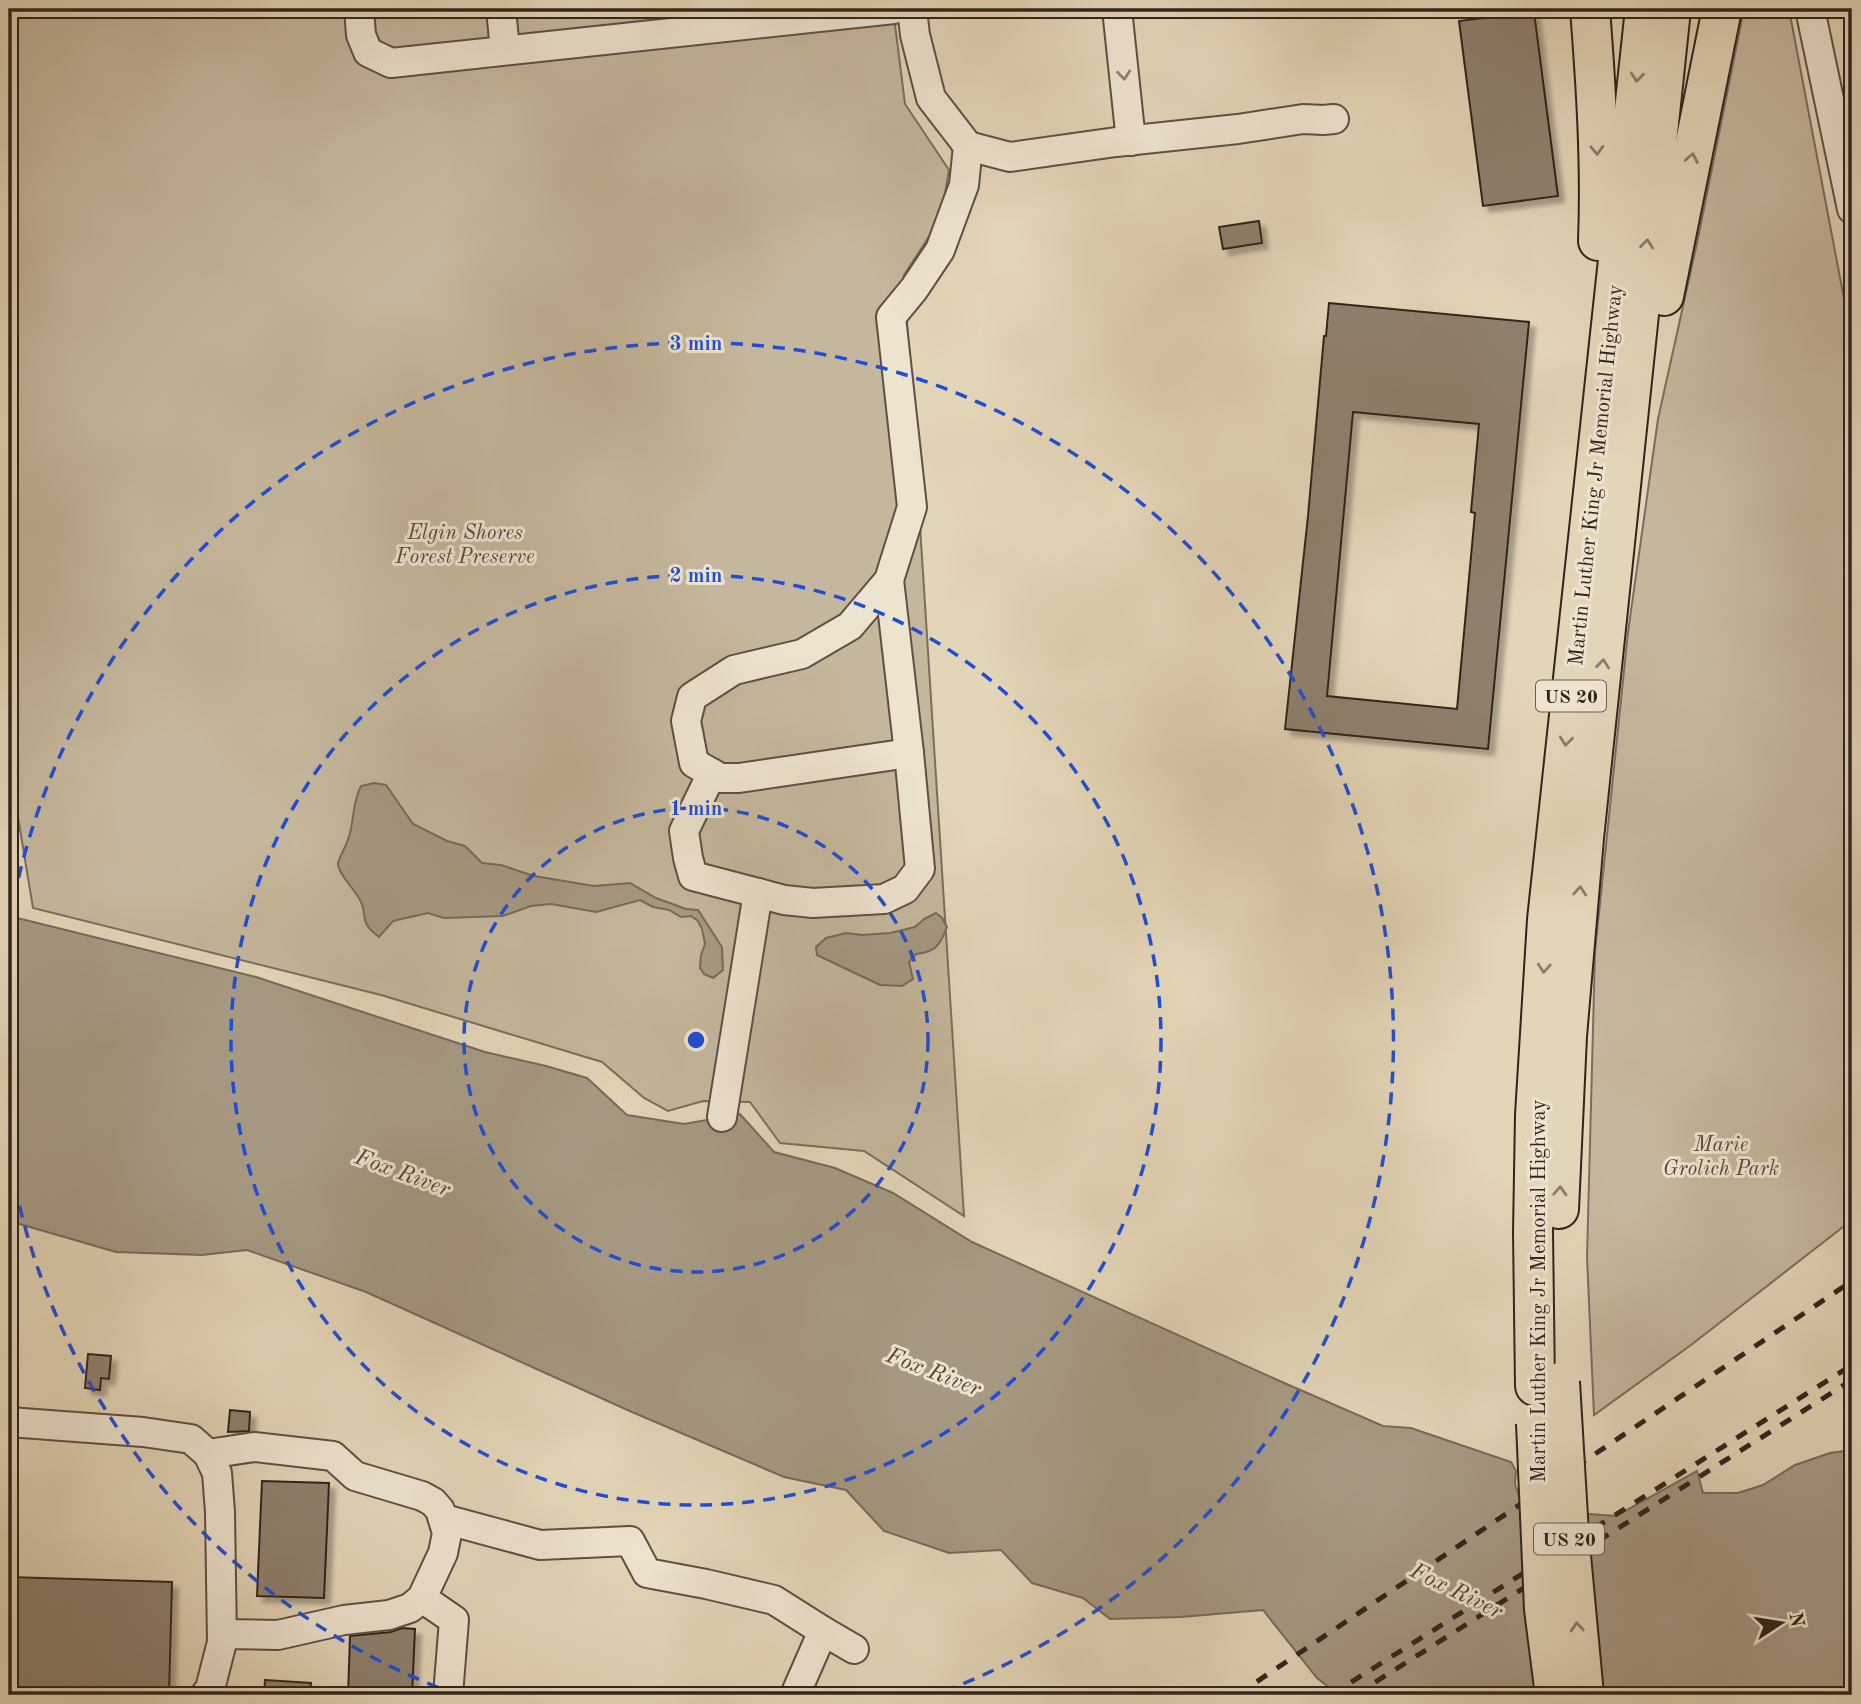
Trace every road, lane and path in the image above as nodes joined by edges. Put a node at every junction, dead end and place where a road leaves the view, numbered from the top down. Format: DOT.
graph roads {
  1 [pos="359,9"];
  2 [pos="500,9"];
  3 [pos="894,9"];
  4 [pos="912,9"];
  5 [pos="1116,9"];
  6 [pos="1590,9"];
  7 [pos="1644,9"];
  8 [pos="1671,9"];
  9 [pos="1722,9"];
  10 [pos="1810,9"];
  11 [pos="732,17"];
  12 [pos="505,50"];
  13 [pos="1334,119"];
  14 [pos="1131,141"];
  15 [pos="968,146"];
  16 [pos="1848,163"];
  17 [pos="1852,208"];
  18 [pos="1618,531"];
  19 [pos="1585,565"];
  20 [pos="889,580"];
  21 [pos="909,753"];
  22 [pos="712,774"];
  23 [pos="758,893"];
  24 [pos="722,1117"];
  25 [pos="1548,1384"];
  26 [pos="9,1422"];
  27 [pos="208,1454"];
  28 [pos="444,1519"];
  29 [pos="422,1598"];
  30 [pos="823,1632"];
  31 [pos="222,1634"];
  32 [pos="854,1648"];
  33 [pos="205,1695"];
  34 [pos="448,1695"];
  35 [pos="795,1695"];
  36 [pos="1555,1695"];
  37 [pos="1584,1695"];
  1 -- 12 [label="street"];
  2 -- 12 [label="street"];
  3 -- 11 [label="street"];
  4 -- 15 [label="street"];
  5 -- 14 [label="street, one-way"];
  6 -- 19 [label="highway, one-way"];
  7 -- 19 [label="highway, Martin Luther King Jr Memorial Highway / US 20, one-way"];
  18 -- 8 [label="highway, Martin Luther King Jr Memorial Highway / US 20, one-way"];
  18 -- 9 [label="highway, one-way"];
  10 -- 16 [label="street"];
  11 -- 12 [label="street"];
  13 -- 14 [label="street"];
  14 -- 15 [label="street"];
  15 -- 20 [label="street"];
  16 -- 17 [label="street"];
  25 -- 18 [label="highway, Martin Luther King Jr Memorial Highway / US 20, one-way"];
  19 -- 25 [label="highway, Martin Luther King Jr Memorial Highway / US 20, one-way"];
  20 -- 21 [label="street"];
  20 -- 22 [label="street"];
  21 -- 22 [label="street"];
  21 -- 23 [label="street"];
  22 -- 23 [label="street"];
  23 -- 24 [label="street"];
  25 -- 36 [label="highway, Martin Luther King Jr Memorial Highway / US 20, bridge"];
  37 -- 25 [label="highway, Martin Luther King Jr Memorial Highway / US 20, one-way, bridge"];
  26 -- 27 [label="street"];
  27 -- 28 [label="street"];
  27 -- 31 [label="street"];
  28 -- 29 [label="street"];
  28 -- 30 [label="street"];
  29 -- 31 [label="street"];
  29 -- 34 [label="street"];
  30 -- 32 [label="street"];
  30 -- 35 [label="street"];
  31 -- 33 [label="street"];
}
